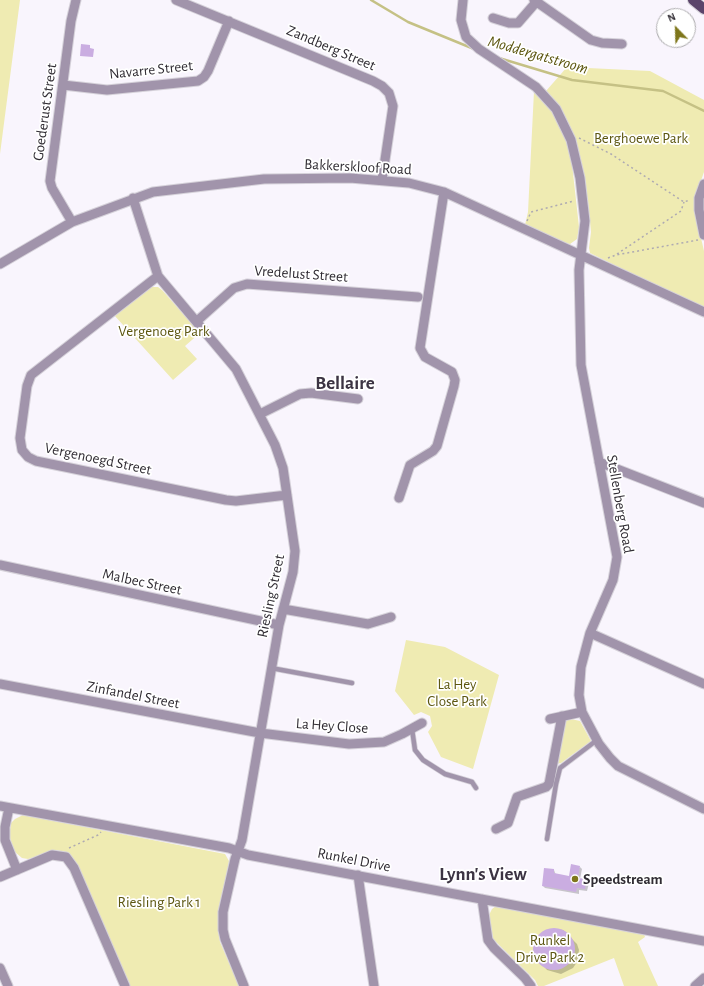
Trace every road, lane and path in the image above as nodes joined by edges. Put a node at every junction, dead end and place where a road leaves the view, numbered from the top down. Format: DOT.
graph roads {
  1 [pos="76,0"];
  2 [pos="176,0"];
  3 [pos="463,0"];
  4 [pos="693,0"];
  5 [pos="536,1"];
  6 [pos="704,9"];
  7 [pos="493,18"];
  8 [pos="229,21"];
  9 [pos="622,44"];
  10 [pos="63,85"];
  11 [pos="571,140"];
  12 [pos="382,180"];
  13 [pos="704,184"];
  14 [pos="444,192"];
  15 [pos="134,198"];
  16 [pos="700,198"];
  17 [pos="582,199"];
  18 [pos="684,202"];
  19 [pos="72,222"];
  20 [pos="523,228"];
  21 [pos="704,235"];
  22 [pos="704,239"];
  23 [pos="581,254"];
  24 [pos="616,255"];
  25 [pos="599,263"];
  26 [pos="0,264"];
  27 [pos="158,276"];
  28 [pos="418,297"];
  29 [pos="704,312"];
  30 [pos="197,321"];
  31 [pos="358,399"];
  32 [pos="260,414"];
  33 [pos="599,462"];
  34 [pos="287,495"];
  35 [pos="398,498"];
  36 [pos="704,503"];
  37 [pos="0,565"];
  38 [pos="283,609"];
  39 [pos="391,617"];
  40 [pos="278,625"];
  41 [pos="590,634"];
  42 [pos="271,668"];
  43 [pos="352,683"];
  44 [pos="0,684"];
  45 [pos="704,684"];
  46 [pos="582,712"];
  47 [pos="562,716"];
  48 [pos="550,719"];
  49 [pos="422,722"];
  50 [pos="412,728"];
  51 [pos="260,733"];
  52 [pos="597,740"];
  53 [pos="476,788"];
  54 [pos="4,807"];
  55 [pos="704,809"];
  56 [pos="107,826"];
  57 [pos="496,829"];
  58 [pos="547,839"];
  59 [pos="238,851"];
  60 [pos="57,855"];
  61 [pos="17,870"];
  62 [pos="358,875"];
  63 [pos="0,877"];
  64 [pos="482,899"];
  65 [pos="704,941"];
  66 [pos="0,968"];
  67 [pos="704,978"];
  68 [pos="8,986"];
  69 [pos="125,986"];
  70 [pos="244,986"];
  71 [pos="374,986"];
  72 [pos="531,986"];
  73 [pos="695,986"];
  1 -- 10 [label="street, Goederust Street"];
  2 -- 8 [label="street, Zandberg Street"];
  3 -- 11 [label="street, Stellenberg Road"];
  4 -- 6 [label="main road"];
  5 -- 7 [label="street"];
  5 -- 9 [label="street"];
  8 -- 10 [label="street, Navarre Street"];
  8 -- 12 [label="street, Zandberg Street"];
  10 -- 19 [label="street, Goederust Street"];
  11 -- 17 [label="street, Stellenberg Road"];
  11 -- 18 [label="path"];
  12 -- 14 [label="street, Bakkerskloof Road"];
  12 -- 15 [label="street, Bakkerskloof Road"];
  13 -- 16 [label="street"];
  14 -- 20 [label="street, Bakkerskloof Road"];
  14 -- 35 [label="street"];
  15 -- 19 [label="street, Bakkerskloof Road"];
  15 -- 27 [label="street, Riesling Street"];
  16 -- 18 [label="path"];
  16 -- 21 [label="street"];
  17 -- 20 [label="path"];
  17 -- 23 [label="street, Stellenberg Road"];
  18 -- 24 [label="path"];
  19 -- 26 [label="street, Bakkerskloof Road"];
  20 -- 23 [label="street, Bakkerskloof Road"];
  22 -- 24 [label="path"];
  23 -- 25 [label="street, Bakkerskloof Road"];
  23 -- 33 [label="street, Stellenberg Road"];
  24 -- 25 [label="path"];
  25 -- 29 [label="street, Bakkerskloof Road"];
  27 -- 30 [label="street, Riesling Street"];
  27 -- 34 [label="street, Vergenoegd Street"];
  28 -- 30 [label="street, Vredelust Street"];
  30 -- 32 [label="street, Riesling Street"];
  31 -- 32 [label="street"];
  32 -- 34 [label="street, Riesling Street"];
  33 -- 36 [label="street"];
  33 -- 41 [label="street, Stellenberg Road"];
  34 -- 38 [label="street, Riesling Street"];
  37 -- 40 [label="street, Malbec Street"];
  38 -- 39 [label="street"];
  38 -- 40 [label="street, Riesling Street"];
  40 -- 42 [label="street, Riesling Street"];
  41 -- 45 [label="street"];
  41 -- 46 [label="street, Stellenberg Road"];
  42 -- 43 [label="lane"];
  42 -- 51 [label="street, Riesling Street"];
  44 -- 51 [label="street, Zinfandel Street"];
  46 -- 47 [label="street"];
  46 -- 52 [label="street, Stellenberg Road"];
  47 -- 48 [label="street"];
  47 -- 57 [label="street"];
  49 -- 50 [label="street, La Hey Close"];
  50 -- 51 [label="street, La Hey Close"];
  50 -- 53 [label="lane"];
  51 -- 59 [label="street, Riesling Street"];
  52 -- 55 [label="street, Stellenberg Road"];
  52 -- 58 [label="lane"];
  54 -- 56 [label="street, Runkel Drive"];
  54 -- 61 [label="street"];
  56 -- 59 [label="street, Runkel Drive"];
  56 -- 60 [label="path"];
  59 -- 62 [label="street, Runkel Drive"];
  59 -- 70 [label="street, Riesling Street"];
  60 -- 61 [label="street"];
  60 -- 69 [label="street"];
  61 -- 63 [label="street"];
  62 -- 64 [label="street, Runkel Drive"];
  62 -- 71 [label="street"];
  64 -- 65 [label="street, Runkel Drive"];
  64 -- 72 [label="street"];
  66 -- 68 [label="street"];
  67 -- 73 [label="street"];
}
